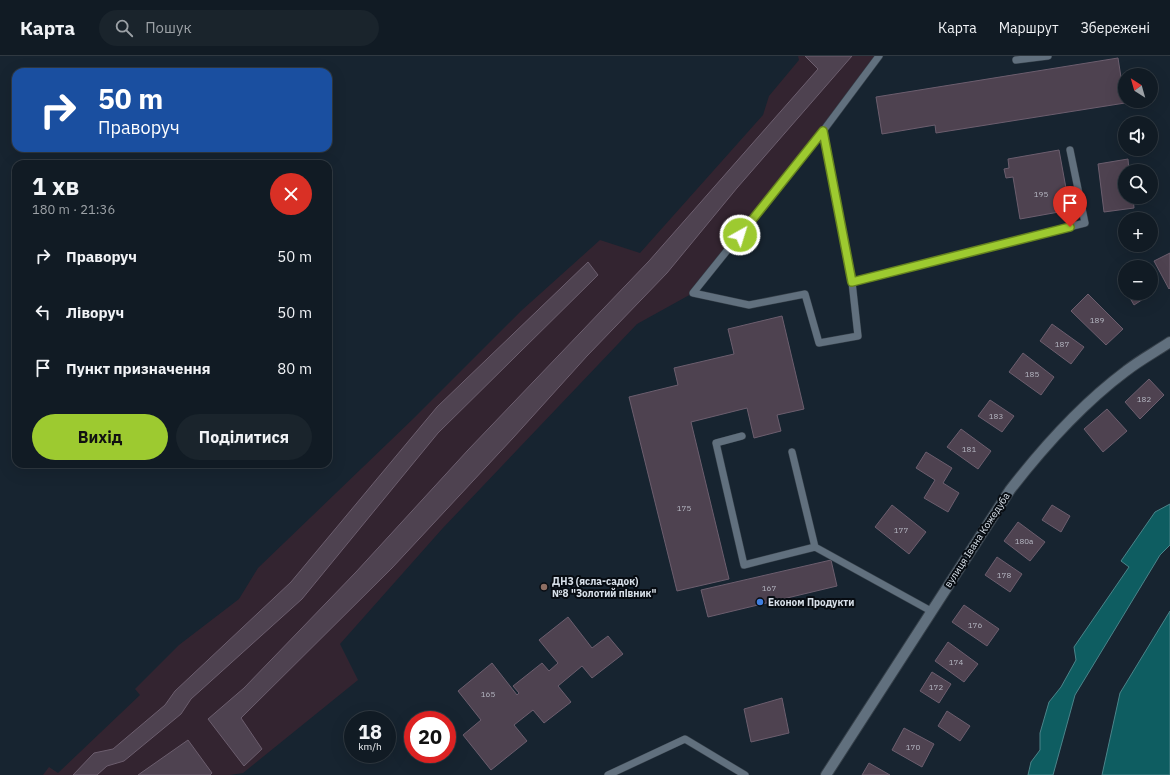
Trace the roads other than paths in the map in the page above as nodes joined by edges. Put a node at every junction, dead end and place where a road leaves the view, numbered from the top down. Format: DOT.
graph roads {
  1 [pos="879,56"];
  2 [pos="1048,56"];
  3 [pos="1016,60"];
  4 [pos="823,131"];
  5 [pos="1070,150"];
  6 [pos="852,282"];
  7 [pos="1170,342"];
  8 [pos="742,436"];
  9 [pos="792,452"];
  10 [pos="815,547"];
  11 [pos="931,611"];
  12 [pos="608,775"];
  13 [pos="745,775"];
  14 [pos="826,775"];
  1 -- 4 [label="lane"];
  2 -- 3 [label="lane"];
  4 -- 6 [label="lane"];
  4 -- 6 [label="lane"];
  5 -- 6 [label="lane"];
  7 -- 11 [label="street, вулиця Івана Кожедуба"];
  8 -- 10 [label="lane"];
  9 -- 10 [label="lane"];
  10 -- 11 [label="lane"];
  11 -- 14 [label="street, вулиця Івана Кожедуба"];
  12 -- 13 [label="lane"];
}
